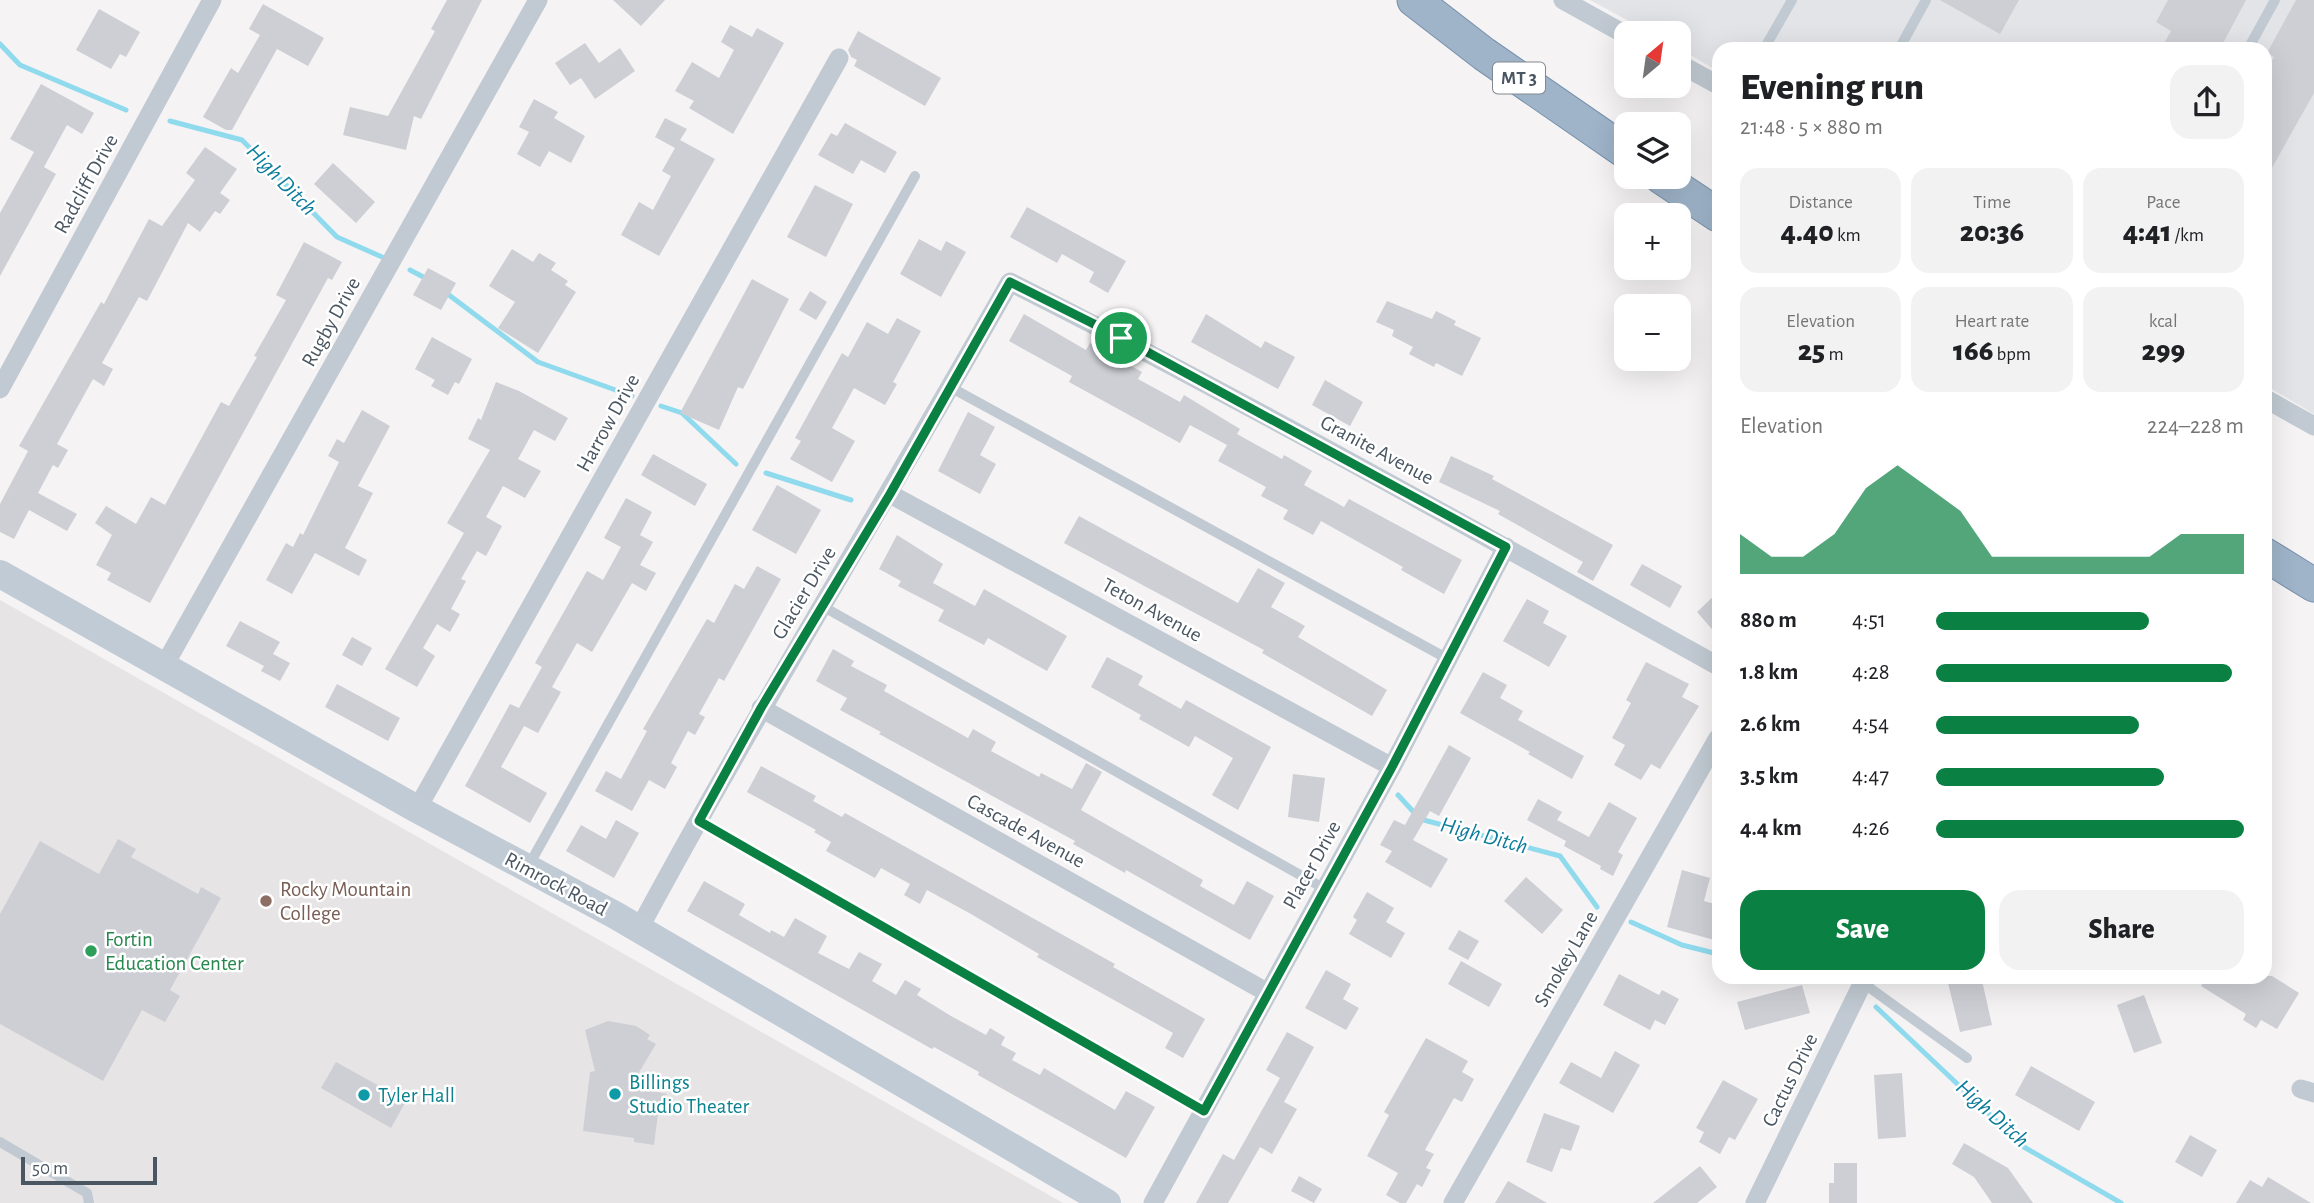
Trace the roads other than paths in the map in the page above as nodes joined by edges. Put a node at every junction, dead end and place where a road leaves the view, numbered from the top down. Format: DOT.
graph roads {
  1 [pos="212,0"];
  2 [pos="538,0"];
  3 [pos="1414,0"];
  4 [pos="1563,0"];
  5 [pos="1792,0"];
  6 [pos="1926,0"];
  7 [pos="2275,0"];
  8 [pos="1614,28"];
  9 [pos="1768,42"];
  10 [pos="1903,42"];
  11 [pos="2252,42"];
  12 [pos="839,58"];
  13 [pos="1691,70"];
  14 [pos="1712,82"];
  15 [pos="1614,144"];
  16 [pos="915,176"];
  17 [pos="1679,189"];
  18 [pos="1712,211"];
  19 [pos="1010,282"];
  20 [pos="950,387"];
  21 [pos="0,390"];
  22 [pos="2272,402"];
  23 [pos="2314,426"];
  24 [pos="890,494"];
  25 [pos="1506,547"];
  26 [pos="2272,559"];
  27 [pos="0,574"];
  28 [pos="2314,585"];
  29 [pos="822,606"];
  30 [pos="1448,659"];
  31 [pos="1712,663"];
  32 [pos="164,666"];
  33 [pos="761,708"];
  34 [pos="1712,749"];
  35 [pos="1392,767"];
  36 [pos="417,809"];
  37 [pos="699,821"];
  38 [pos="527,868"];
  39 [pos="1325,889"];
  40 [pos="639,929"];
  41 [pos="1867,984"];
  42 [pos="1876,984"];
  43 [pos="1268,993"];
  44 [pos="1967,1058"];
  45 [pos="1204,1111"];
  46 [pos="0,1142"];
  47 [pos="89,1203"];
  48 [pos="1107,1203"];
  49 [pos="1153,1203"];
  50 [pos="1453,1203"];
  51 [pos="1756,1203"];
  1 -- 21 [label="street, Radcliff Drive"];
  2 -- 32 [label="street, Rugby Drive"];
  3 -- 15 [label="highway, MT 3"];
  4 -- 8 [label="street"];
  5 -- 9 [label="lane"];
  6 -- 10 [label="lane"];
  7 -- 11 [label="lane"];
  12 -- 36 [label="street, Harrow Drive"];
  13 -- 14 [label="street"];
  16 -- 38 [label="lane"];
  17 -- 18 [label="highway"];
  19 -- 20 [label="street, Glacier Drive"];
  19 -- 25 [label="street, Granite Avenue"];
  20 -- 24 [label="street, Glacier Drive"];
  20 -- 30 [label="lane"];
  22 -- 23 [label="street"];
  24 -- 29 [label="street, Glacier Drive"];
  24 -- 35 [label="street, Teton Avenue"];
  25 -- 30 [label="street, Placer Drive"];
  25 -- 31 [label="street, Granite Avenue"];
  26 -- 28 [label="highway"];
  27 -- 32 [label="main road, Rimrock Road"];
  29 -- 33 [label="street, Glacier Drive"];
  29 -- 39 [label="lane"];
  30 -- 35 [label="street, Placer Drive"];
  32 -- 36 [label="main road, Rimrock Road"];
  33 -- 37 [label="street, Glacier Drive"];
  33 -- 43 [label="street, Cascade Avenue"];
  34 -- 50 [label="street, Smokey Lane"];
  35 -- 39 [label="street, Placer Drive"];
  36 -- 38 [label="main road, Rimrock Road"];
  37 -- 40 [label="street, Glacier Drive"];
  37 -- 45 [label="lane"];
  38 -- 40 [label="main road, Rimrock Road"];
  39 -- 43 [label="street, Placer Drive"];
  40 -- 48 [label="main road, Rimrock Road"];
  41 -- 51 [label="street, Cactus Drive"];
  42 -- 44 [label="lane"];
  43 -- 45 [label="street, Placer Drive"];
  45 -- 49 [label="street, Placer Drive"];
  46 -- 47 [label="lane"];
}
